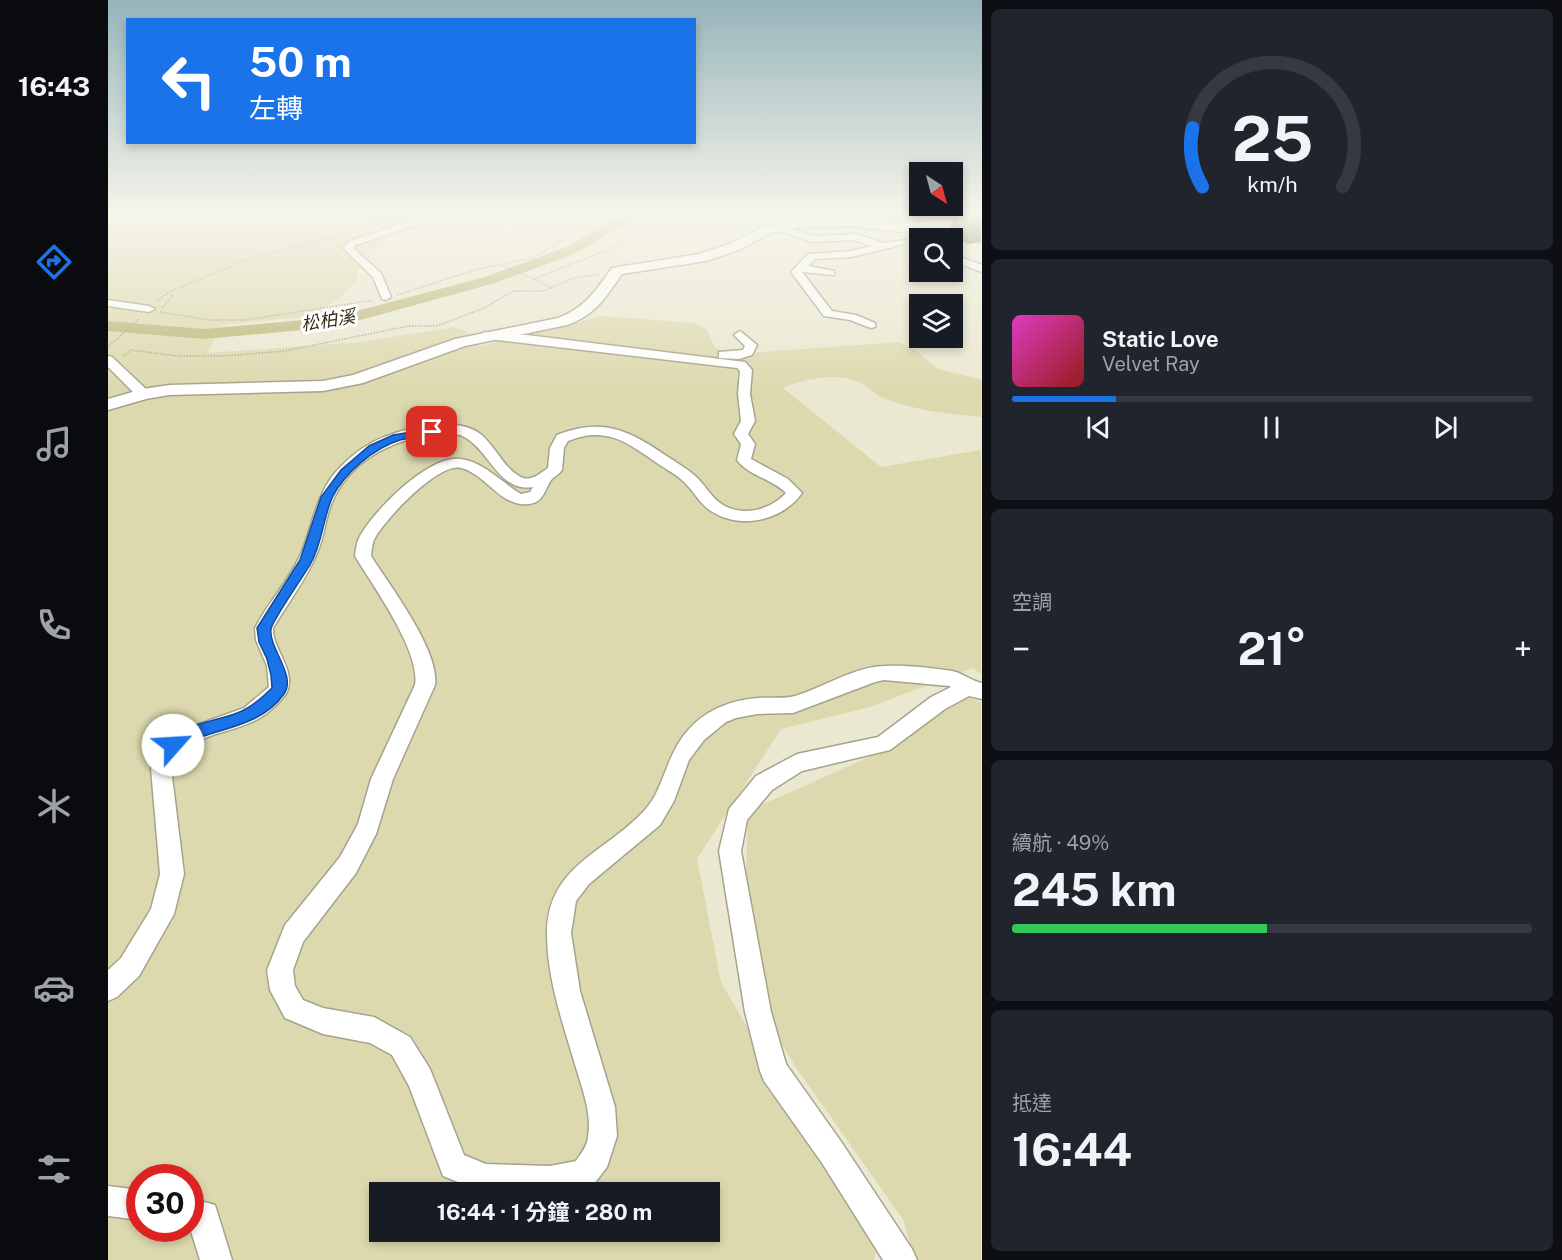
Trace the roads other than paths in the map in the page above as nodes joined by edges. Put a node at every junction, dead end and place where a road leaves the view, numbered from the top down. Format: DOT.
graph roads {
  1 [pos="373,272"];
  2 [pos="616,272"];
  3 [pos="796,272"];
  4 [pos="823,272"];
  5 [pos="830,273"];
  6 [pos="386,297"];
  7 [pos="108,303"];
  8 [pos="150,309"];
  9 [pos="871,325"];
  10 [pos="740,334"];
  11 [pos="485,336"];
  12 [pos="110,355"];
  13 [pos="674,356"];
  14 [pos="142,394"];
  15 [pos="108,405"];
  16 [pos="543,482"];
  17 [pos="974,690"];
  18 [pos="108,988"];
  19 [pos="108,1201"];
  20 [pos="126,1203"];
  21 [pos="204,1216"];
  22 [pos="216,1260"];
  23 [pos="901,1260"];
  1 -- 6 [label="street"];
  2 -- 11 [label="main road"];
  3 -- 9 [label="street"];
  4 -- 5 [label="street"];
  7 -- 8 [label="street"];
  10 -- 13 [label="street"];
  11 -- 13 [label="street"];
  11 -- 14 [label="main road"];
  12 -- 14 [label="street"];
  13 -- 16 [label="street"];
  14 -- 15 [label="main road"];
  16 -- 17 [label="street"];
  16 -- 18 [label="street"];
  17 -- 23 [label="street"];
  19 -- 20 [label="street"];
  21 -- 22 [label="street"];
}
